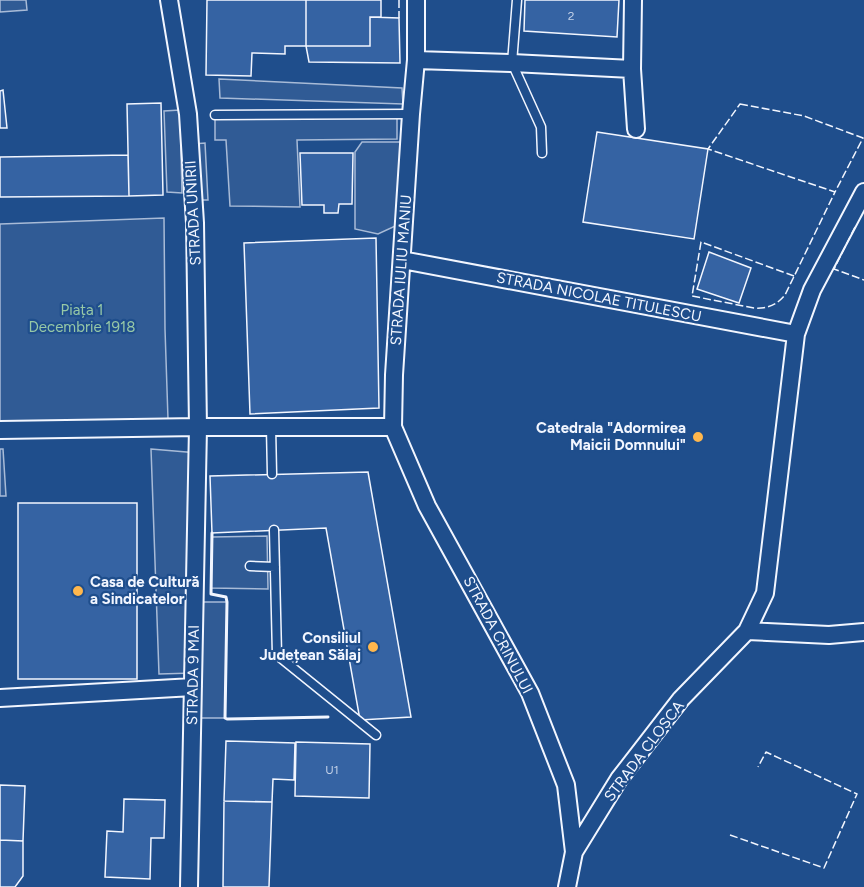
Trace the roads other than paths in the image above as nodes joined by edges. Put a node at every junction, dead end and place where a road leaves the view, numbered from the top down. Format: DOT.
graph roads {
  1 [pos="169,0"];
  2 [pos="416,0"];
  3 [pos="517,0"];
  4 [pos="633,0"];
  5 [pos="416,60"];
  6 [pos="512,63"];
  7 [pos="632,69"];
  8 [pos="411,114"];
  9 [pos="215,115"];
  10 [pos="636,129"];
  11 [pos="542,153"];
  12 [pos="864,192"];
  13 [pos="402,260"];
  14 [pos="796,334"];
  15 [pos="198,427"];
  16 [pos="271,427"];
  17 [pos="393,427"];
  18 [pos="0,430"];
  19 [pos="272,474"];
  20 [pos="274,530"];
  21 [pos="250,566"];
  22 [pos="275,567"];
  23 [pos="747,631"];
  24 [pos="864,632"];
  25 [pos="193,687"];
  26 [pos="0,698"];
  27 [pos="376,735"];
  28 [pos="574,852"];
  29 [pos="189,887"];
  30 [pos="567,887"];
  1 -- 15 [label="street, STRADA UNIRII"];
  2 -- 5 [label="street, STRADA IULIU MANIU"];
  3 -- 6 [label="lane"];
  4 -- 7 [label="street"];
  5 -- 6 [label="street"];
  5 -- 8 [label="street, STRADA IULIU MANIU"];
  6 -- 7 [label="street"];
  6 -- 11 [label="lane"];
  7 -- 10 [label="street"];
  8 -- 9 [label="lane"];
  8 -- 13 [label="street, STRADA IULIU MANIU"];
  12 -- 14 [label="street"];
  13 -- 14 [label="street, STRADA NICOLAE TITULESCU"];
  13 -- 17 [label="street, STRADA IULIU MANIU"];
  14 -- 23 [label="street"];
  15 -- 16 [label="street"];
  15 -- 18 [label="street"];
  15 -- 25 [label="street, STRADA 9 MAI"];
  16 -- 17 [label="street"];
  16 -- 19 [label="lane"];
  17 -- 28 [label="street, STRADA CRINULUI"];
  20 -- 22 [label="lane"];
  21 -- 22 [label="lane"];
  22 -- 27 [label="lane"];
  23 -- 24 [label="street"];
  23 -- 28 [label="street, STRADA CLOȘCA"];
  25 -- 26 [label="street"];
  25 -- 29 [label="street, STRADA 9 MAI"];
  28 -- 30 [label="street, STRADA CLOȘCA"];
}
